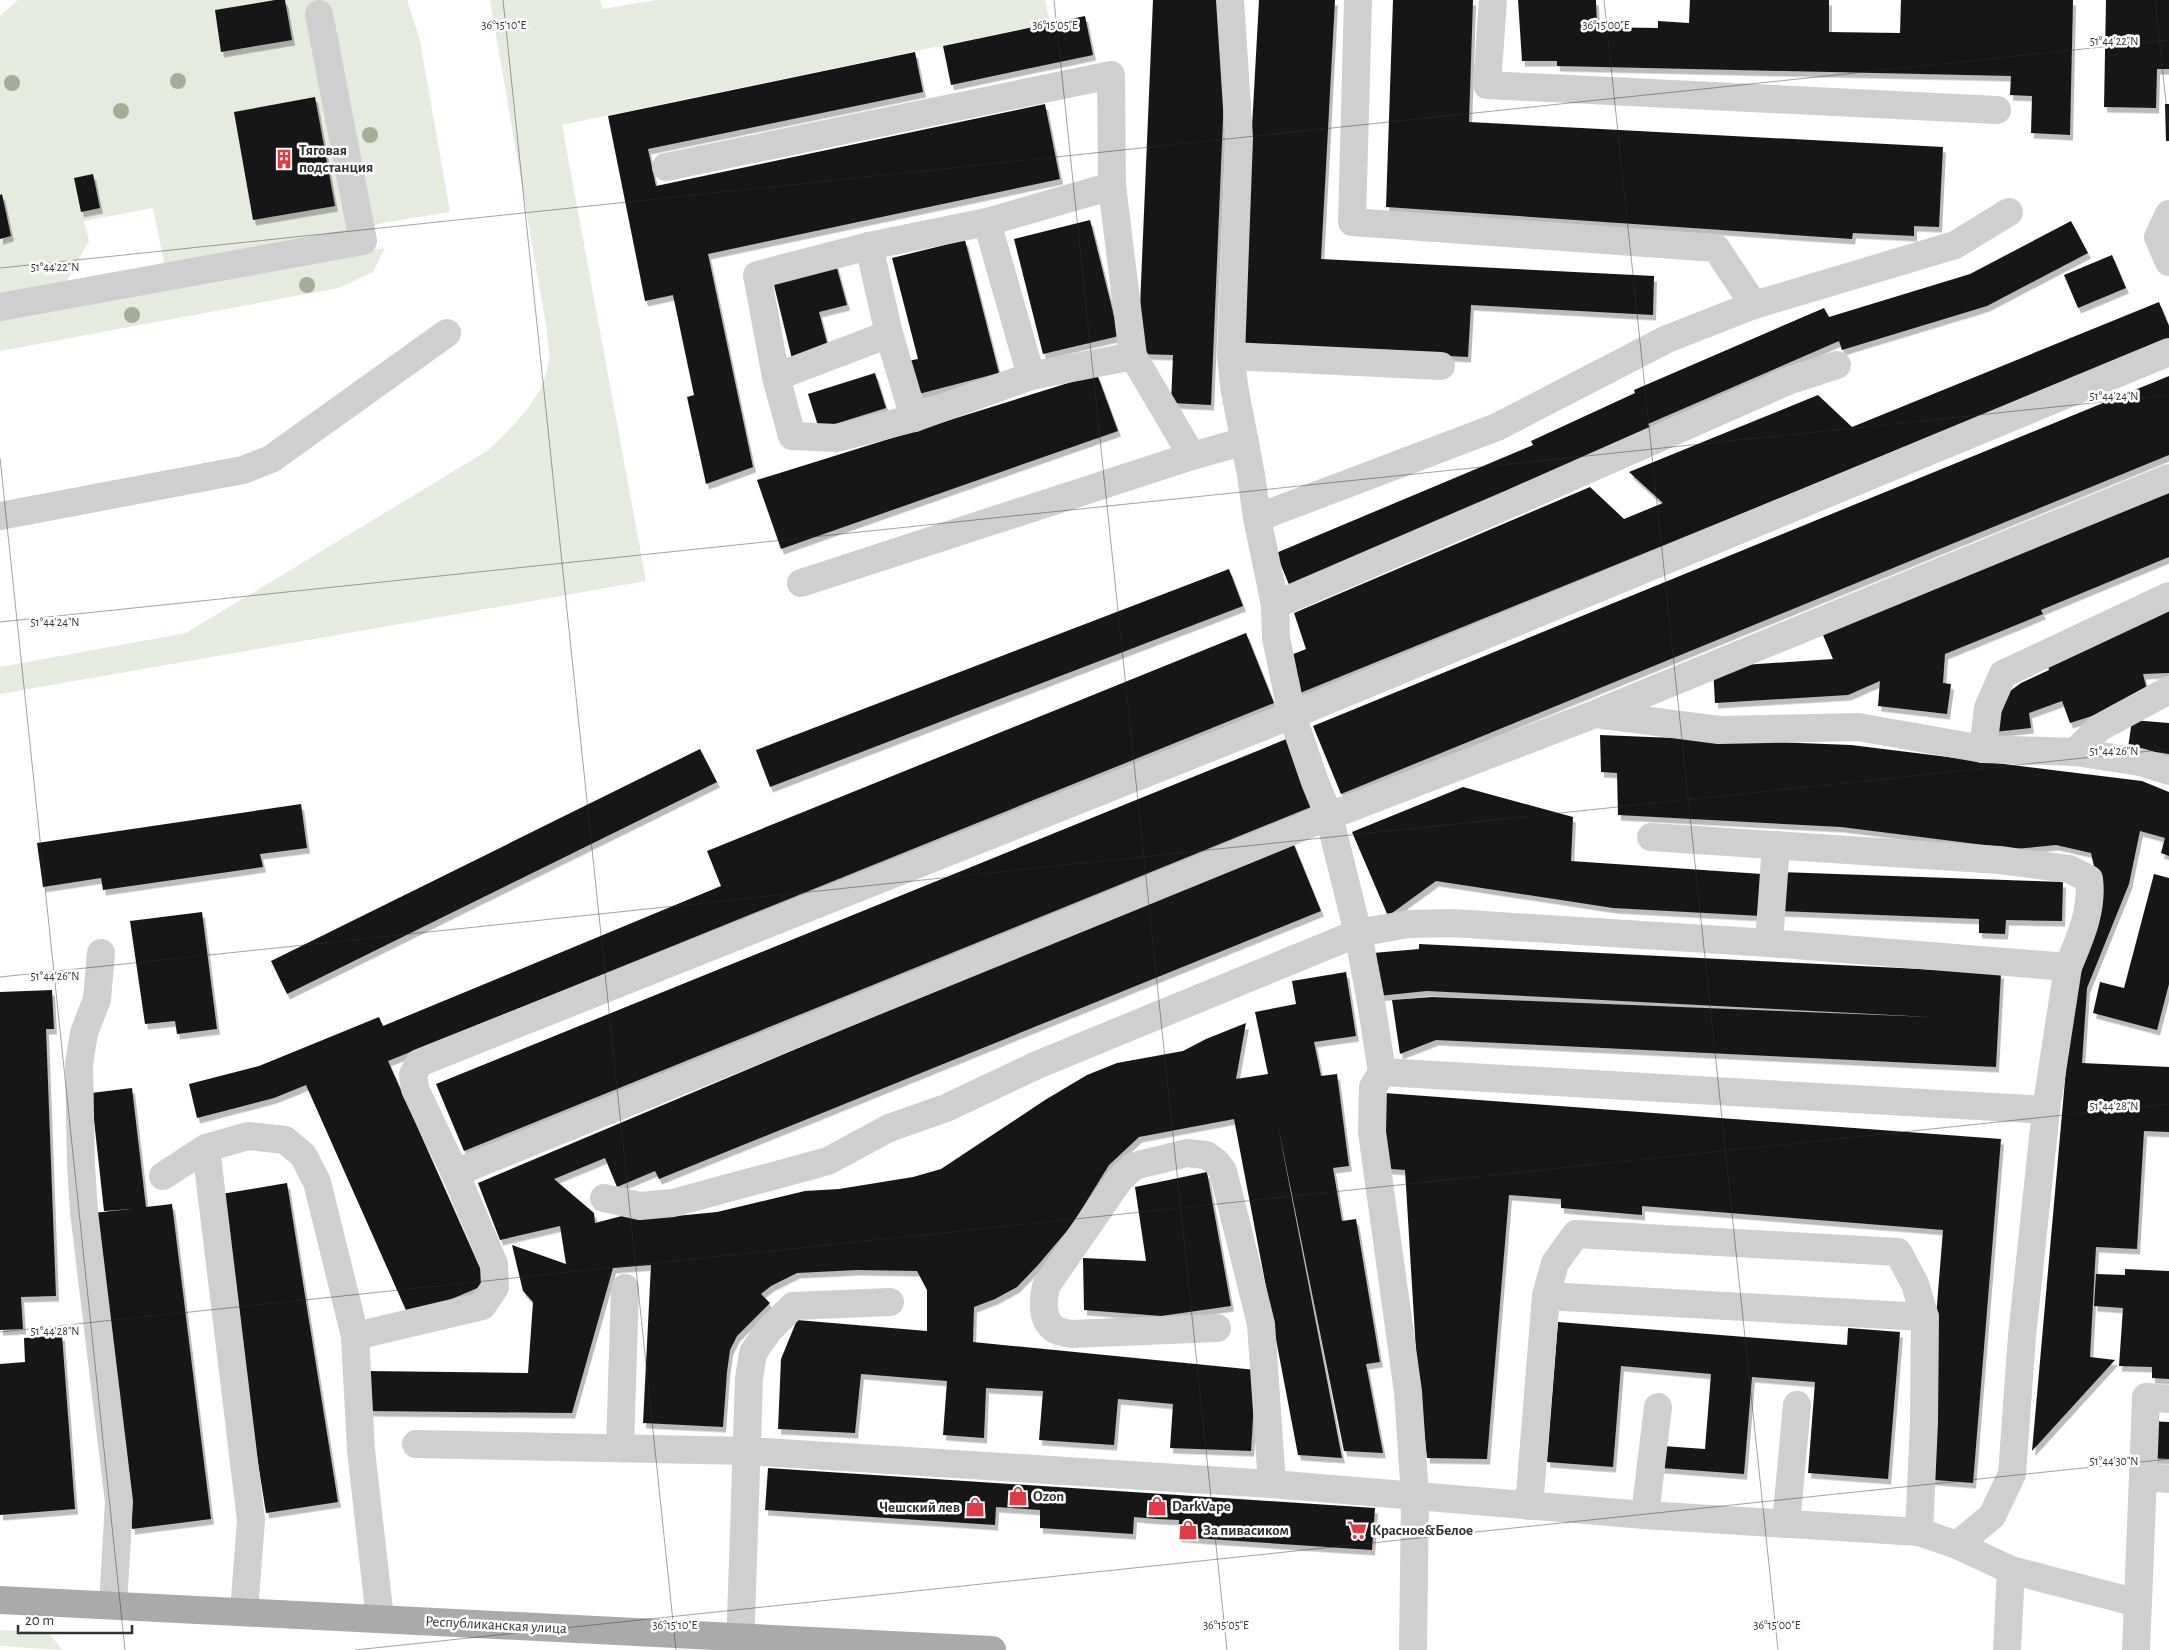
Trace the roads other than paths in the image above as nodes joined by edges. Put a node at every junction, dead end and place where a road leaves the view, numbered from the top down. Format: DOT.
graph roads {
  1 [pos="1230,0"];
  2 [pos="1358,0"];
  3 [pos="1493,0"];
  4 [pos="319,14"];
  5 [pos="1997,110"];
  6 [pos="666,167"];
  7 [pos="1112,186"];
  8 [pos="2010,212"];
  9 [pos="2169,214"];
  10 [pos="987,222"];
  11 [pos="869,246"];
  12 [pos="2169,262"];
  13 [pos="1754,305"];
  14 [pos="0,307"];
  15 [pos="447,333"];
  16 [pos="889,334"];
  17 [pos="2169,352"];
  18 [pos="1133,356"];
  19 [pos="1231,356"];
  20 [pos="1441,366"];
  21 [pos="1837,366"];
  22 [pos="1031,376"];
  23 [pos="776,377"];
  24 [pos="914,418"];
  25 [pos="1245,441"];
  26 [pos="1192,456"];
  27 [pos="2169,478"];
  28 [pos="0,516"];
  29 [pos="1257,518"];
  30 [pos="801,583"];
  31 [pos="2169,596"];
  32 [pos="1275,605"];
  33 [pos="2169,690"];
  34 [pos="1595,714"];
  35 [pos="1292,715"];
  36 [pos="1983,750"];
  37 [pos="2075,752"];
  38 [pos="2169,771"];
  39 [pos="1329,816"];
  40 [pos="1651,837"];
  41 [pos="1776,845"];
  42 [pos="1358,933"];
  43 [pos="1769,943"];
  44 [pos="101,953"];
  45 [pos="2068,967"];
  46 [pos="1382,1072"];
  47 [pos="2046,1110"];
  48 [pos="206,1148"];
  49 [pos="455,1173"];
  50 [pos="163,1176"];
  51 [pos="604,1198"];
  52 [pos="624,1288"];
  53 [pos="1546,1296"];
  54 [pos="890,1302"];
  55 [pos="1925,1317"];
  56 [pos="1217,1328"];
  57 [pos="355,1336"];
  58 [pos="2169,1398"];
  59 [pos="1797,1405"];
  60 [pos="1658,1407"];
  61 [pos="416,1444"];
  62 [pos="620,1448"];
  63 [pos="748,1451"];
  64 [pos="2156,1478"];
  65 [pos="1272,1484"];
  66 [pos="1415,1496"];
  67 [pos="1529,1506"];
  68 [pos="1645,1515"];
  69 [pos="1786,1524"];
  70 [pos="1918,1532"];
  71 [pos="1957,1545"];
  72 [pos="2011,1570"];
  73 [pos="0,1600"];
  74 [pos="2138,1603"];
  75 [pos="113,1605"];
  76 [pos="244,1612"];
  77 [pos="380,1619"];
  78 [pos="740,1644"];
  79 [pos="992,1650"];
  80 [pos="1413,1650"];
  81 [pos="2007,1650"];
  82 [pos="2136,1650"];
  1 -- 19 [label="lane"];
  2 -- 13 [label="lane"];
  3 -- 5 [label="lane"];
  4 -- 14 [label="lane"];
  6 -- 7 [label="lane"];
  7 -- 10 [label="lane"];
  7 -- 18 [label="lane"];
  8 -- 13 [label="lane"];
  9 -- 12 [label="lane"];
  10 -- 11 [label="lane"];
  10 -- 22 [label="lane"];
  11 -- 16 [label="lane"];
  11 -- 23 [label="lane"];
  13 -- 29 [label="lane"];
  15 -- 28 [label="lane"];
  16 -- 23 [label="lane"];
  16 -- 24 [label="lane"];
  17 -- 35 [label="lane"];
  18 -- 22 [label="lane"];
  18 -- 26 [label="lane"];
  19 -- 20 [label="lane"];
  19 -- 25 [label="lane"];
  21 -- 32 [label="lane"];
  22 -- 24 [label="lane"];
  23 -- 24 [label="lane"];
  25 -- 26 [label="lane"];
  25 -- 29 [label="lane"];
  26 -- 30 [label="lane"];
  27 -- 34 [label="lane"];
  29 -- 32 [label="lane"];
  31 -- 36 [label="lane"];
  32 -- 35 [label="lane"];
  33 -- 37 [label="lane"];
  34 -- 36 [label="lane"];
  34 -- 39 [label="lane"];
  35 -- 39 [label="lane"];
  35 -- 49 [label="lane"];
  36 -- 37 [label="lane"];
  37 -- 38 [label="lane"];
  39 -- 42 [label="lane"];
  39 -- 49 [label="lane"];
  40 -- 41 [label="lane"];
  41 -- 43 [label="lane"];
  41 -- 45 [label="lane"];
  42 -- 43 [label="lane"];
  42 -- 46 [label="lane"];
  42 -- 51 [label="lane"];
  43 -- 45 [label="lane"];
  44 -- 75 [label="lane"];
  45 -- 47 [label="lane"];
  46 -- 47 [label="lane"];
  46 -- 66 [label="lane"];
  47 -- 71 [label="lane"];
  48 -- 50 [label="lane"];
  48 -- 57 [label="lane"];
  48 -- 76 [label="lane"];
  49 -- 57 [label="lane"];
  52 -- 62 [label="lane"];
  53 -- 55 [label="lane"];
  53 -- 55 [label="lane"];
  53 -- 67 [label="lane"];
  54 -- 63 [label="lane"];
  55 -- 70 [label="lane"];
  56 -- 65 [label="lane"];
  57 -- 77 [label="lane"];
  58 -- 64 [label="lane"];
  59 -- 69 [label="lane"];
  60 -- 68 [label="lane"];
  61 -- 62 [label="lane"];
  62 -- 63 [label="lane"];
  63 -- 65 [label="lane"];
  63 -- 78 [label="lane"];
  64 -- 74 [label="lane"];
  65 -- 66 [label="lane"];
  66 -- 67 [label="lane"];
  66 -- 80 [label="lane"];
  67 -- 68 [label="lane"];
  68 -- 69 [label="lane"];
  69 -- 70 [label="lane"];
  70 -- 71 [label="lane"];
  71 -- 72 [label="lane"];
  72 -- 74 [label="lane"];
  72 -- 81 [label="lane"];
  73 -- 75 [label="main road, Республиканская улица"];
  74 -- 82 [label="lane"];
  75 -- 76 [label="main road, Республиканская улица"];
  76 -- 77 [label="main road, Республиканская улица"];
  77 -- 78 [label="main road, Республиканская улица"];
  78 -- 79 [label="main road, Республиканская улица"];
}
